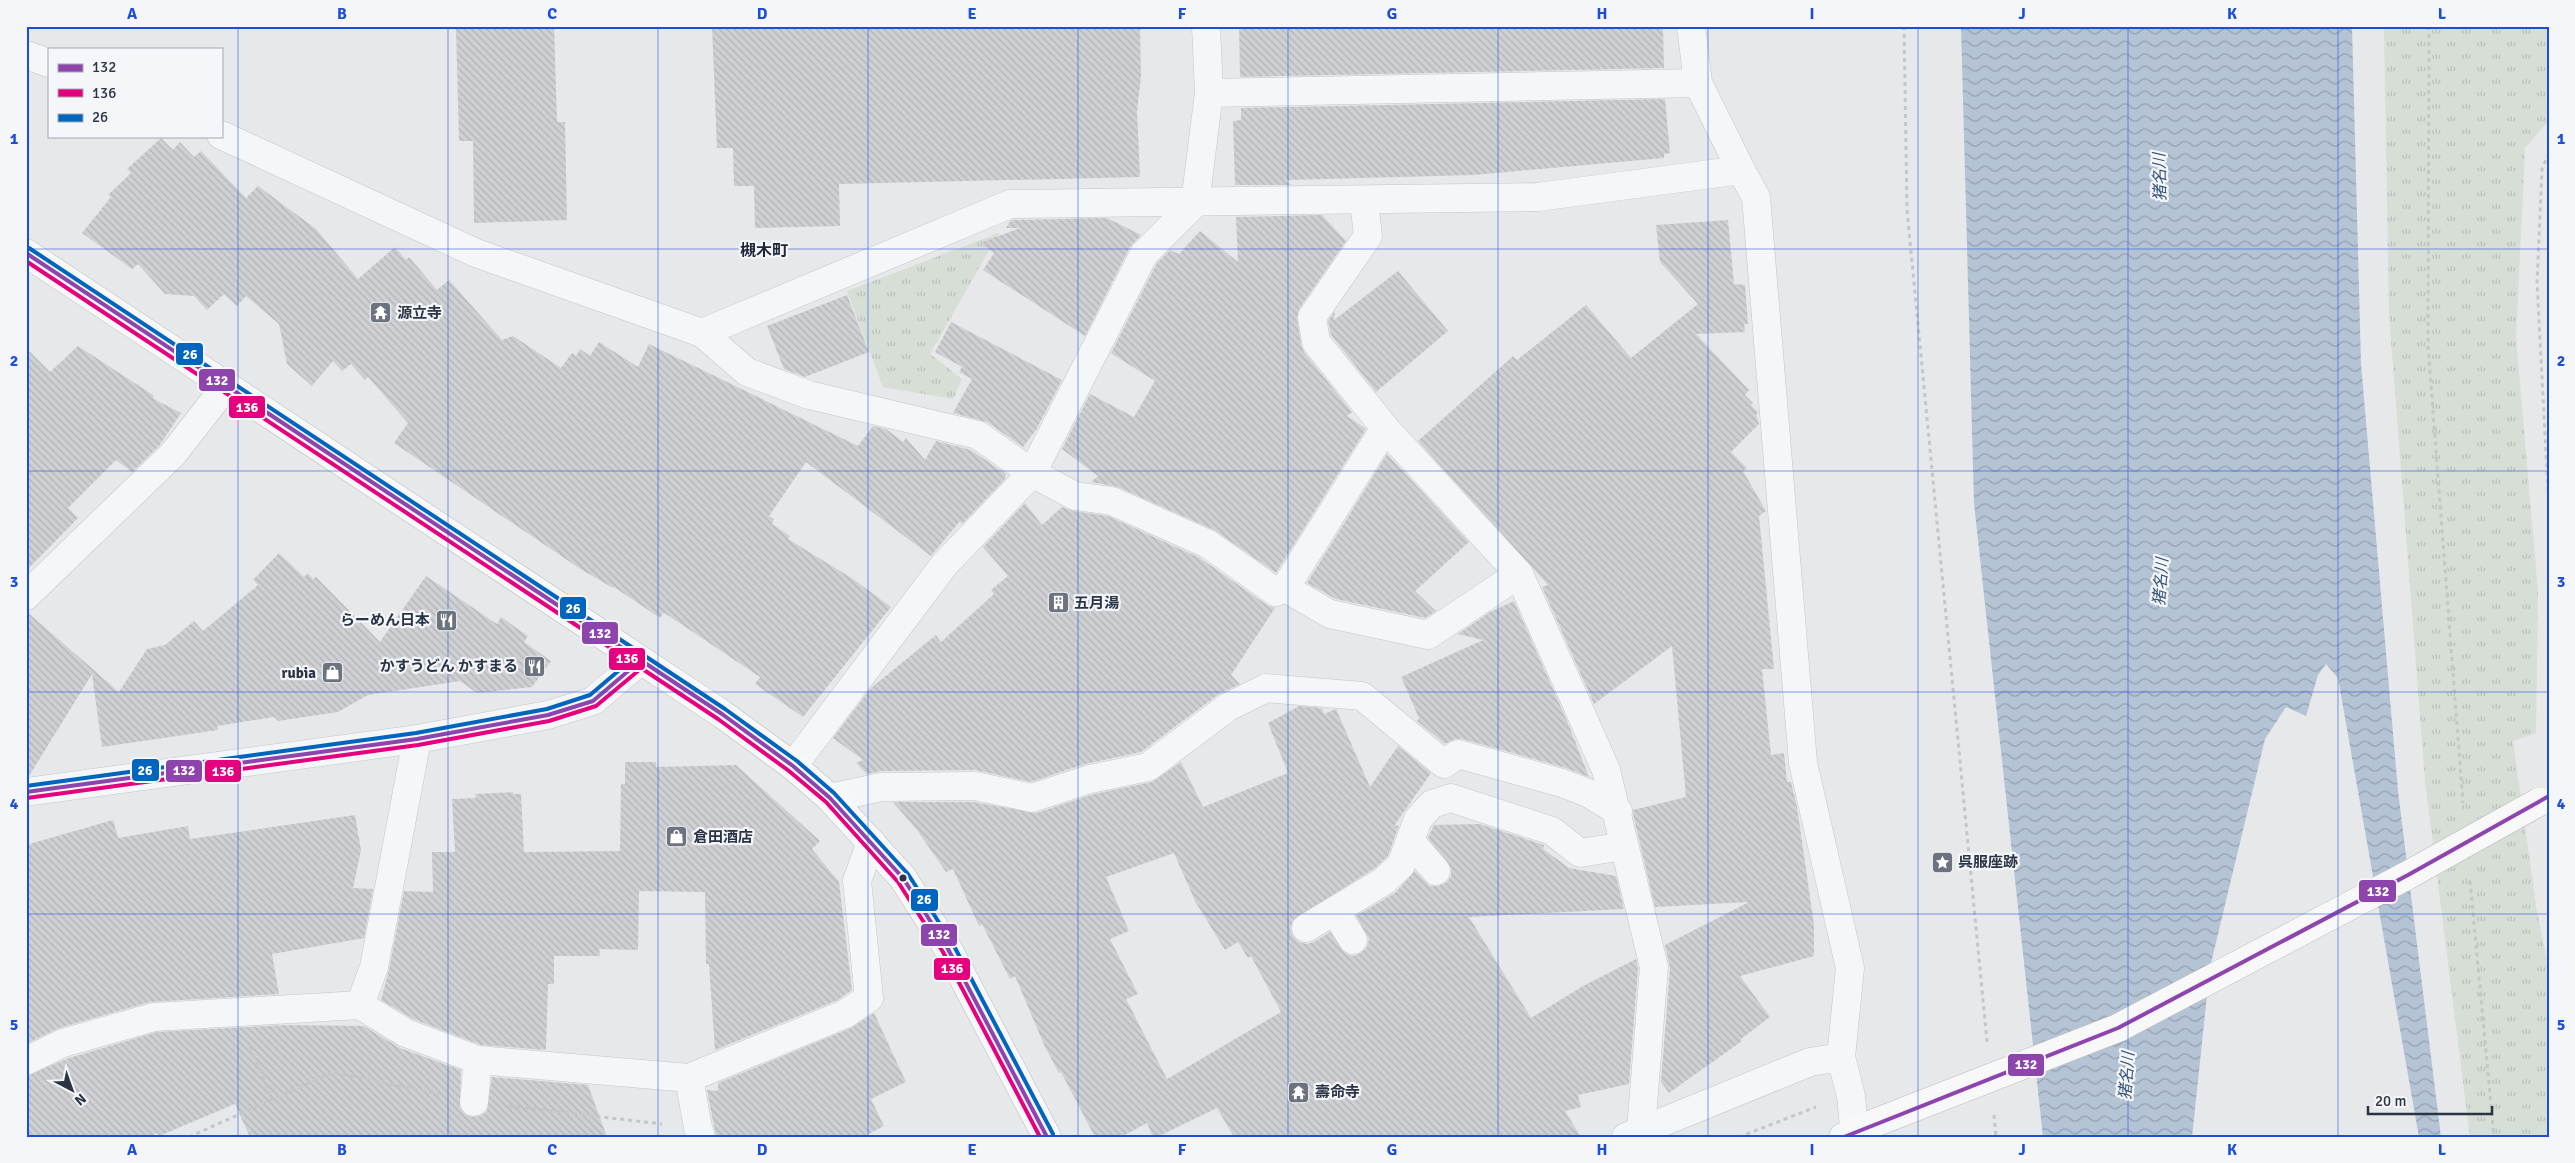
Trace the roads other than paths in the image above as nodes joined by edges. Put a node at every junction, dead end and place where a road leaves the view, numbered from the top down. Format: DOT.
graph roads {
  1 [pos="1206,26"];
  2 [pos="1691,26"];
  3 [pos="26,55"];
  4 [pos="48,63"];
  5 [pos="1698,82"];
  6 [pos="1209,92"];
  7 [pos="222,135"];
  8 [pos="1740,170"];
  9 [pos="1364,200"];
  10 [pos="1195,203"];
  11 [pos="26,253"];
  12 [pos="702,333"];
  13 [pos="226,386"];
  14 [pos="1385,428"];
  15 [pos="1032,473"];
  16 [pos="1519,574"];
  17 [pos="1285,588"];
  18 [pos="26,596"];
  19 [pos="640,661"];
  20 [pos="417,739"];
  21 [pos="793,766"];
  22 [pos="26,792"];
  23 [pos="830,798"];
  24 [pos="2544,799"];
  25 [pos="1618,811"];
  26 [pos="871,842"];
  27 [pos="1411,842"];
  28 [pos="1624,846"];
  29 [pos="1436,871"];
  30 [pos="1335,911"];
  31 [pos="1306,928"];
  32 [pos="1353,940"];
  33 [pos="360,1005"];
  34 [pos="1841,1057"];
  35 [pos="478,1060"];
  36 [pos="26,1061"];
  37 [pos="689,1078"];
  38 [pos="474,1102"];
  39 [pos="1858,1132"];
  40 [pos="1634,1133"];
  41 [pos="702,1137"];
  42 [pos="1047,1137"];
  1 -- 6 [label="street"];
  2 -- 5 [label="street"];
  3 -- 4 [label="street"];
  5 -- 6 [label="street"];
  5 -- 8 [label="street"];
  6 -- 10 [label="street"];
  7 -- 12 [label="street"];
  8 -- 9 [label="street"];
  8 -- 34 [label="street"];
  9 -- 10 [label="street"];
  9 -- 14 [label="street"];
  10 -- 12 [label="street"];
  10 -- 15 [label="street"];
  11 -- 13 [label="highway"];
  12 -- 15 [label="street"];
  13 -- 18 [label="street"];
  13 -- 19 [label="highway"];
  14 -- 16 [label="street"];
  14 -- 17 [label="street"];
  15 -- 17 [label="street"];
  15 -- 21 [label="street"];
  16 -- 17 [label="street"];
  16 -- 25 [label="street"];
  19 -- 20 [label="street"];
  19 -- 21 [label="highway"];
  20 -- 22 [label="street"];
  20 -- 33 [label="street"];
  21 -- 23 [label="highway"];
  23 -- 25 [label="street"];
  23 -- 26 [label="highway"];
  24 -- 39 [label="highway, bridge"];
  25 -- 28 [label="street"];
  26 -- 37 [label="street"];
  26 -- 42 [label="highway"];
  27 -- 28 [label="street"];
  27 -- 29 [label="street"];
  27 -- 30 [label="street"];
  28 -- 40 [label="street"];
  30 -- 31 [label="street"];
  30 -- 32 [label="street"];
  33 -- 35 [label="street"];
  33 -- 36 [label="street"];
  34 -- 39 [label="street"];
  34 -- 40 [label="street"];
  35 -- 37 [label="street"];
  35 -- 38 [label="street"];
  37 -- 41 [label="street"];
}
